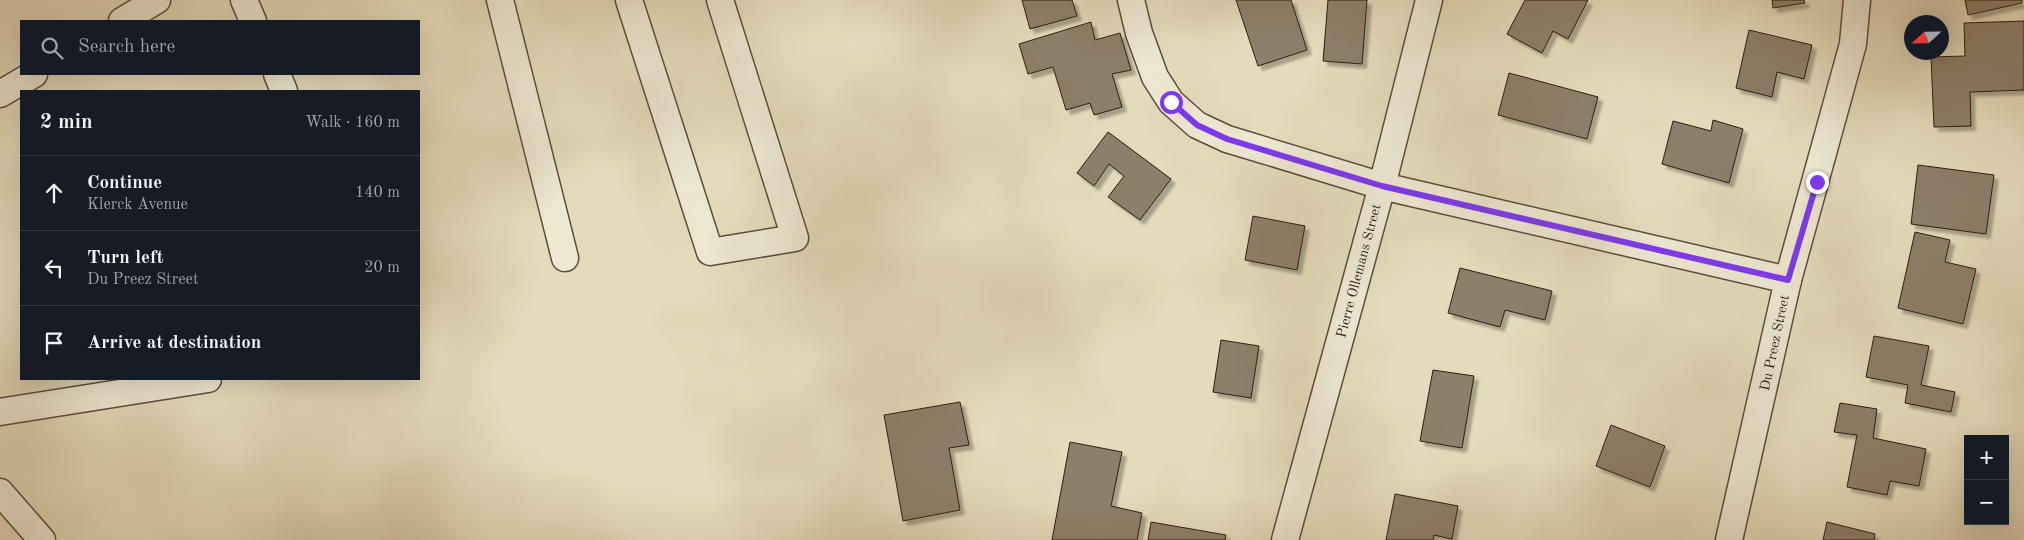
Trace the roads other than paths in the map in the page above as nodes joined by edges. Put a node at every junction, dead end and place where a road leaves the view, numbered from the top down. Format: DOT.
graph roads {
  1 [pos="244,0"];
  2 [pos="500,0"];
  3 [pos="629,0"];
  4 [pos="720,0"];
  5 [pos="1131,0"];
  6 [pos="1428,0"];
  7 [pos="1857,0"];
  8 [pos="253,20"];
  9 [pos="32,75"];
  10 [pos="277,75"];
  11 [pos="284,90"];
  12 [pos="0,94"];
  13 [pos="1382,186"];
  14 [pos="565,258"];
  15 [pos="1788,280"];
  16 [pos="202,380"];
  17 [pos="0,412"];
  18 [pos="0,492"];
  19 [pos="42,540"];
  20 [pos="1286,540"];
  21 [pos="1728,540"];
  1 -- 8 [label="street"];
  2 -- 14 [label="street"];
  3 -- 4 [label="street"];
  5 -- 13 [label="street"];
  6 -- 13 [label="street, Pierre Ollemans Street"];
  7 -- 15 [label="street, Du Preez Street"];
  9 -- 12 [label="street"];
  10 -- 11 [label="street"];
  13 -- 15 [label="street"];
  13 -- 20 [label="street, Pierre Ollemans Street"];
  15 -- 21 [label="street, Du Preez Street"];
  16 -- 17 [label="street"];
  18 -- 19 [label="street"];
}
